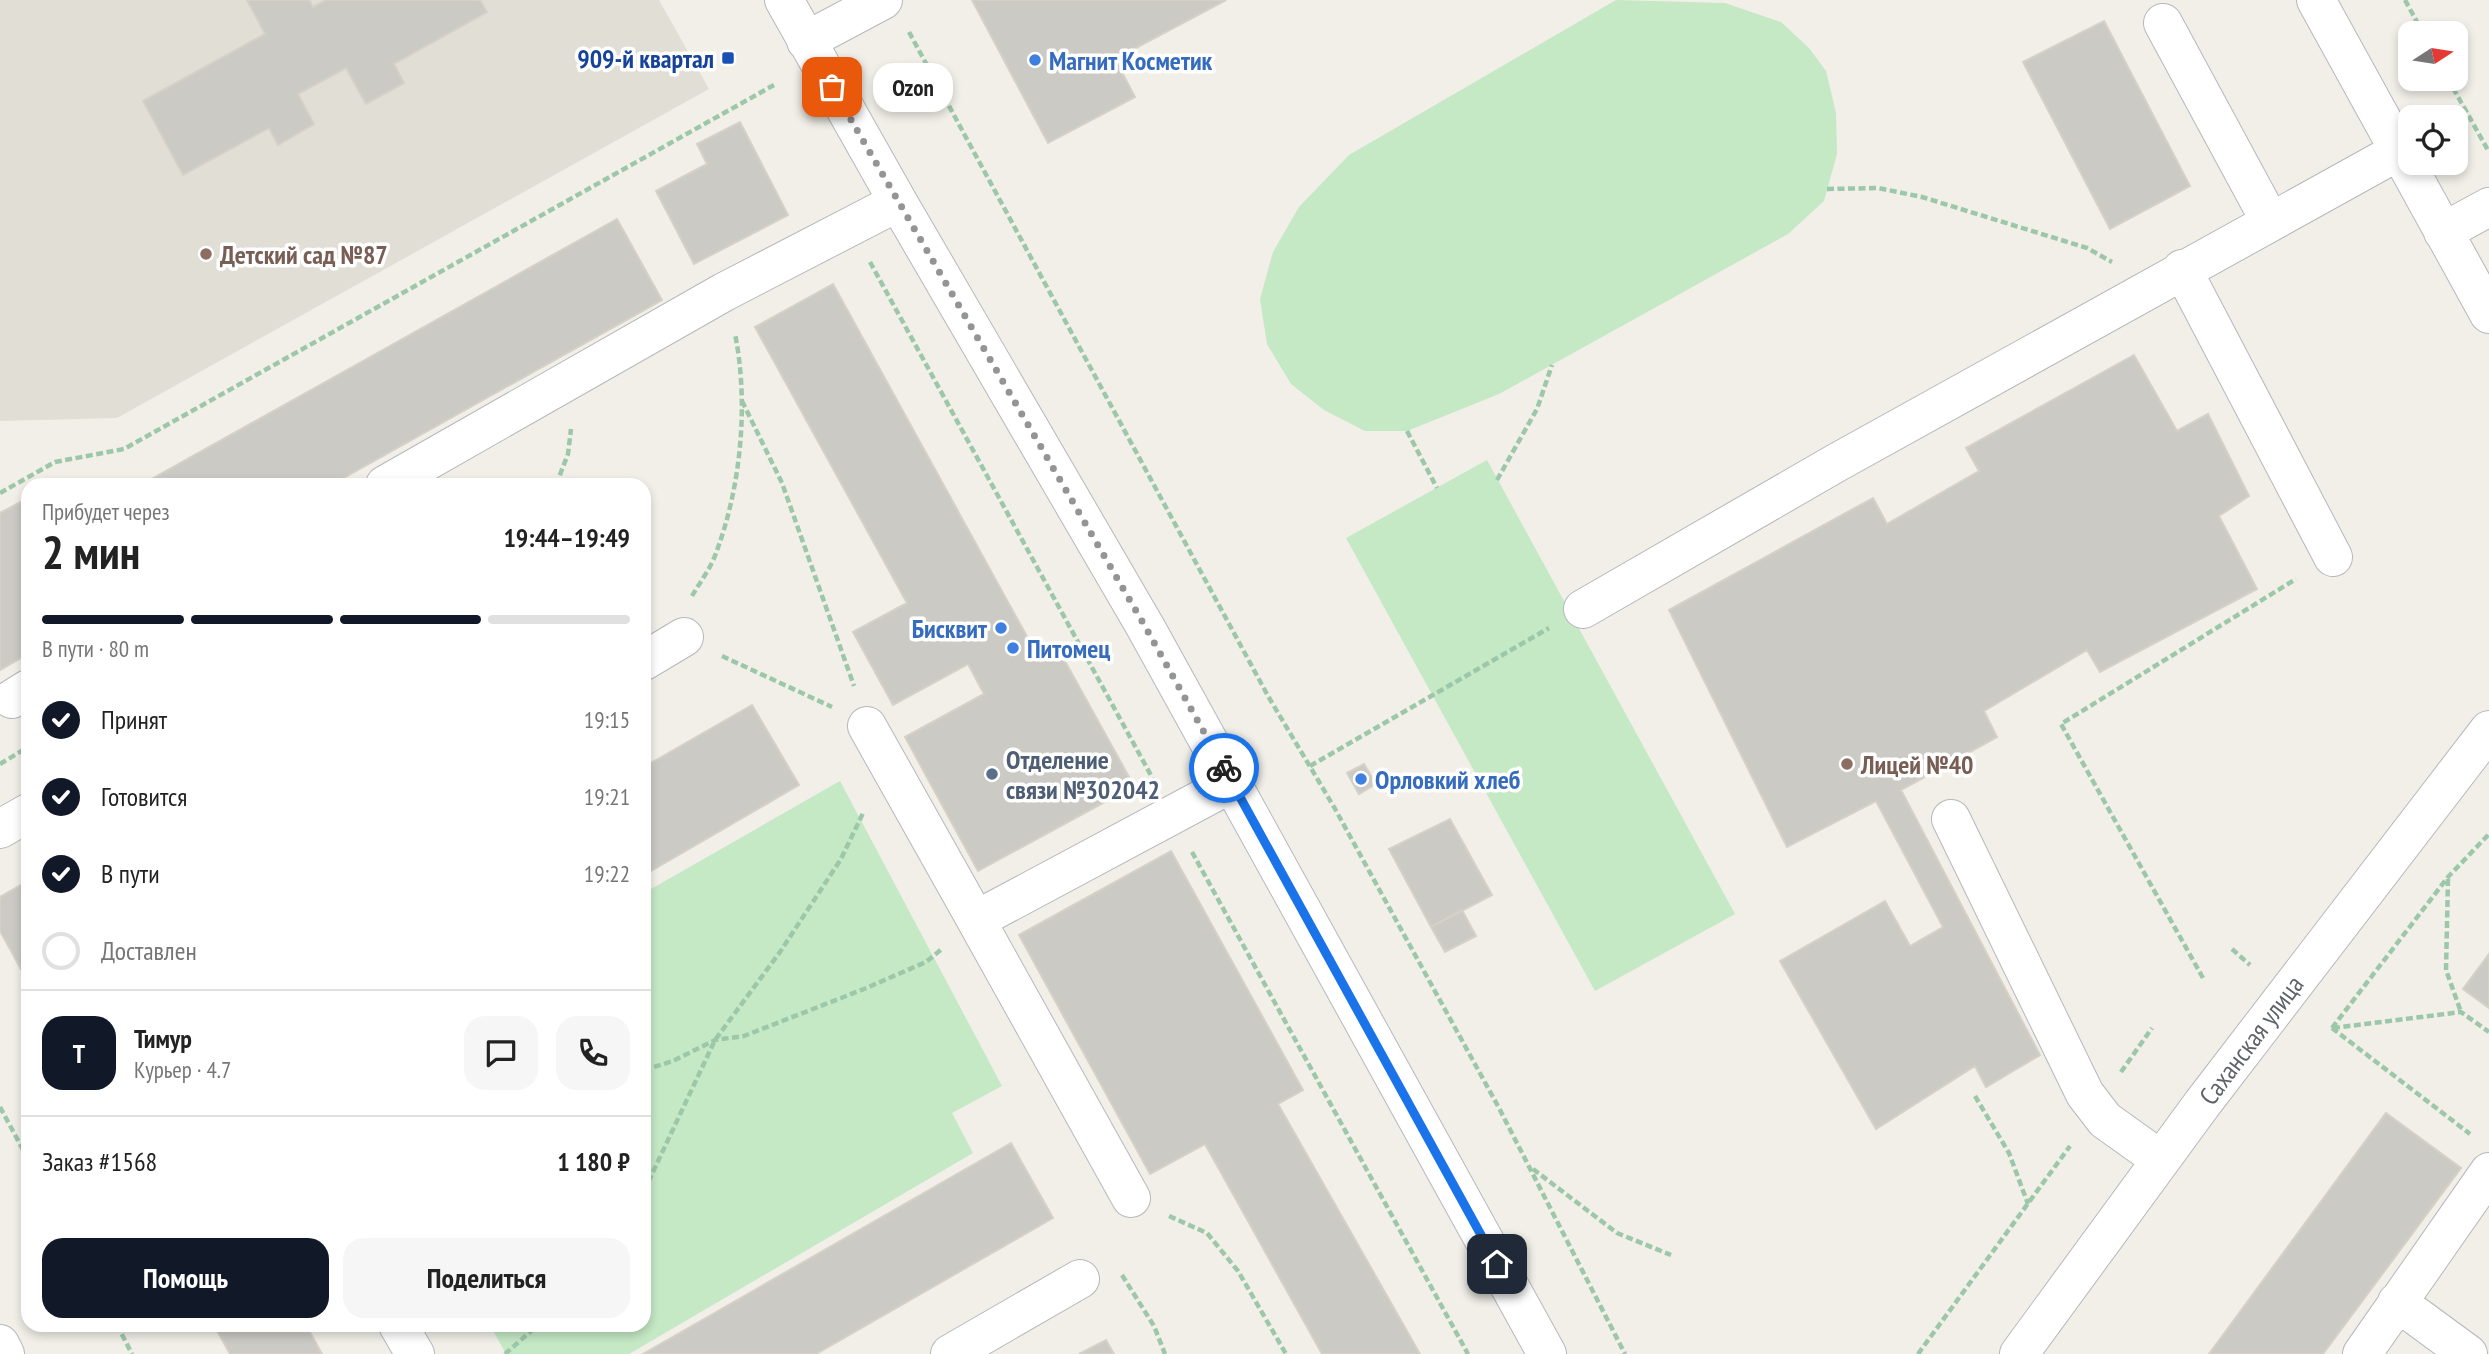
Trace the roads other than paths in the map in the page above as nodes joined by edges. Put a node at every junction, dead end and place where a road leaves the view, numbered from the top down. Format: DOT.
graph roads {
  1 [pos="784,0"];
  2 [pos="883,0"];
  3 [pos="2316,0"];
  4 [pos="2163,23"];
  5 [pos="806,41"];
  6 [pos="2398,148"];
  7 [pos="2398,151"];
  8 [pos="2412,175"];
  9 [pos="898,202"];
  10 [pos="2489,207"];
  11 [pos="2270,221"];
  12 [pos="2443,232"];
  13 [pos="2167,277"];
  14 [pos="2489,314"];
  15 [pos="396,478"];
  16 [pos="2333,557"];
  17 [pos="1583,609"];
  18 [pos="684,637"];
  19 [pos="651,657"];
  20 [pos="867,726"];
  21 [pos="2489,730"];
  22 [pos="1232,783"];
  23 [pos="21,817"];
  24 [pos="1951,819"];
  25 [pos="0,829"];
  26 [pos="976,920"];
  27 [pos="2484,1156"];
  28 [pos="2161,1160"];
  29 [pos="1131,1198"];
  30 [pos="1080,1279"];
  31 [pos="2397,1303"];
  32 [pos="402,1332"];
  33 [pos="0,1344"];
  34 [pos="5,1354"];
  35 [pos="415,1354"];
  36 [pos="950,1354"];
  37 [pos="1547,1354"];
  38 [pos="2019,1354"];
  39 [pos="2362,1354"];
  40 [pos="2468,1354"];
  1 -- 5 [label="street"];
  2 -- 5 [label="street"];
  3 -- 6 [label="street"];
  4 -- 11 [label="street"];
  5 -- 9 [label="street"];
  7 -- 11 [label="street"];
  8 -- 12 [label="street"];
  9 -- 15 [label="street"];
  9 -- 22 [label="street"];
  10 -- 12 [label="street"];
  11 -- 13 [label="street"];
  12 -- 14 [label="street"];
  13 -- 16 [label="street"];
  13 -- 17 [label="street"];
  18 -- 19 [label="street"];
  20 -- 26 [label="street"];
  21 -- 28 [label="street, Саханская улица"];
  22 -- 26 [label="street"];
  22 -- 37 [label="street"];
  23 -- 25 [label="street"];
  24 -- 28 [label="street"];
  26 -- 29 [label="street"];
  27 -- 31 [label="street"];
  28 -- 38 [label="street, Саханская улица"];
  30 -- 36 [label="street"];
  31 -- 39 [label="street"];
  31 -- 40 [label="street"];
  32 -- 35 [label="street"];
  33 -- 34 [label="street"];
}
